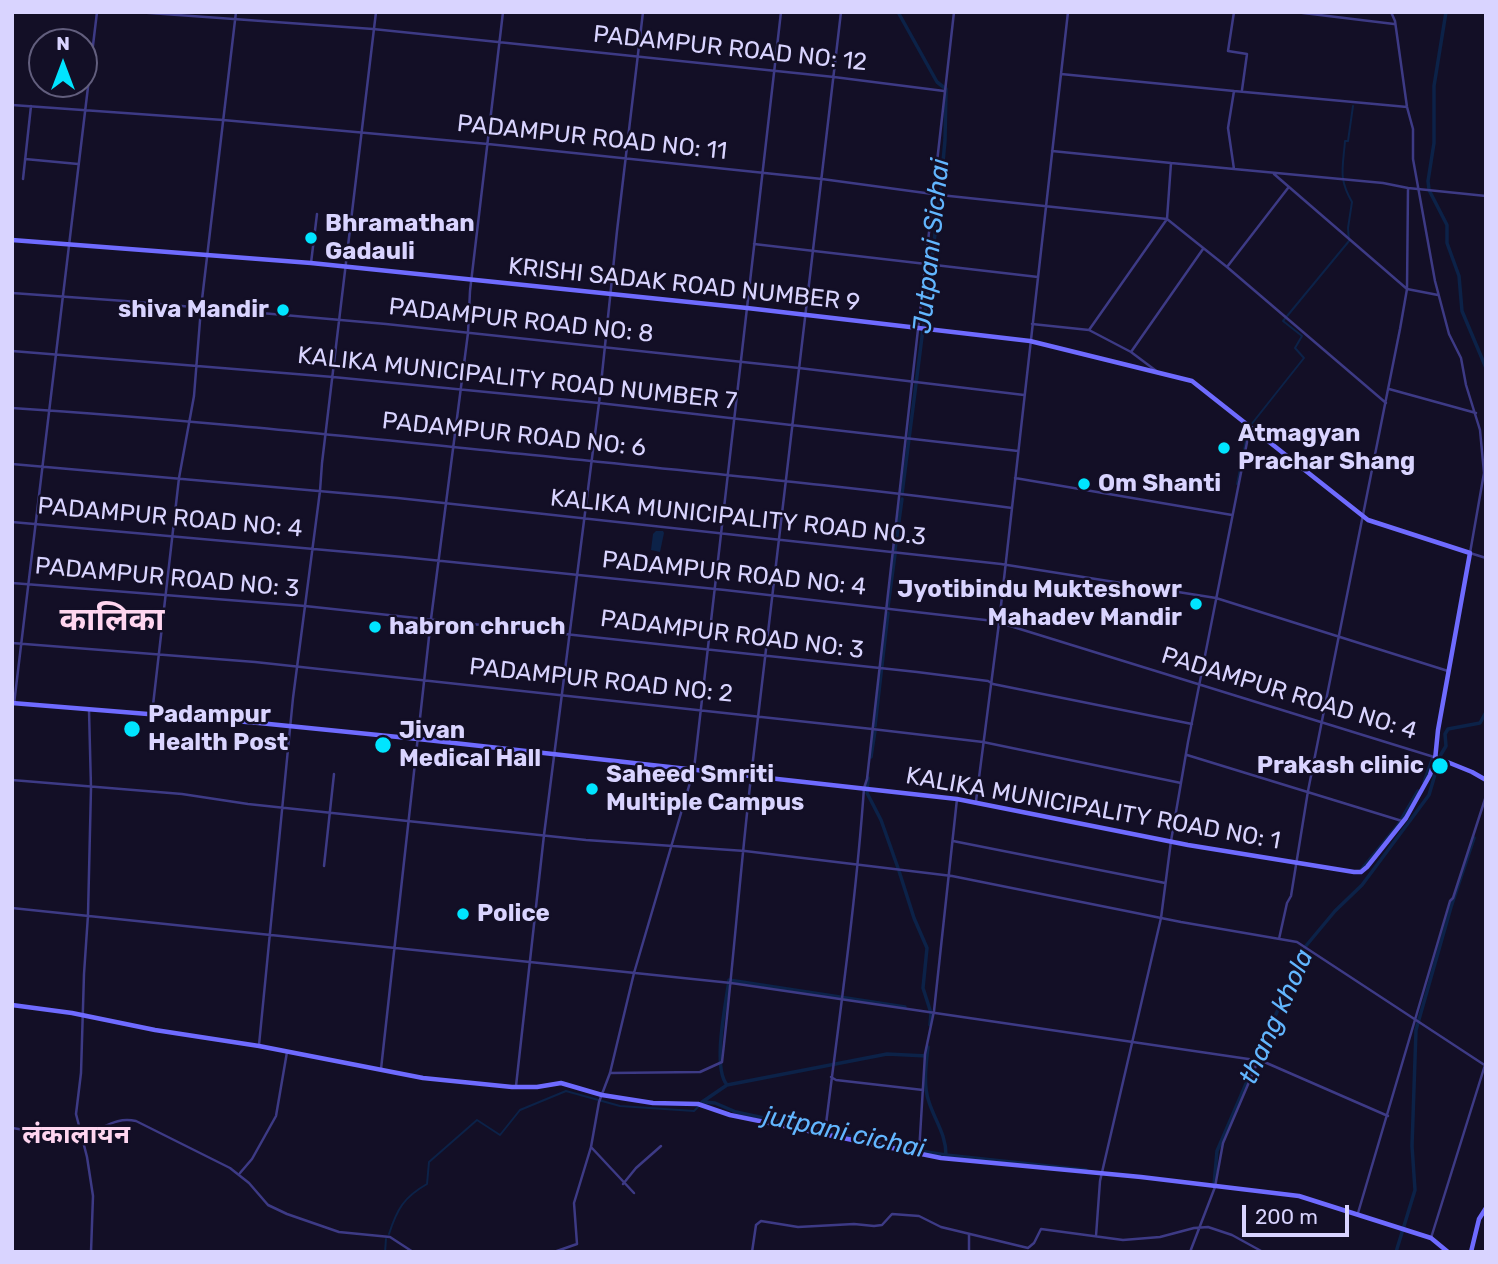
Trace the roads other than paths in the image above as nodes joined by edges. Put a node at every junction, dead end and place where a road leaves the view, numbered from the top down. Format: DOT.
graph roads {
  1 [pos="97,12"];
  2 [pos="136,12"];
  3 [pos="236,12"];
  4 [pos="376,12"];
  5 [pos="503,12"];
  6 [pos="643,12"];
  7 [pos="781,12"];
  8 [pos="841,12"];
  9 [pos="954,12"];
  10 [pos="1068,12"];
  11 [pos="1234,12"];
  12 [pos="1295,12"];
  13 [pos="1391,12"];
  14 [pos="235,18"];
  15 [pos="1394,24"];
  16 [pos="373,29"];
  17 [pos="500,42"];
  18 [pos="639,58"];
  19 [pos="774,72"];
  20 [pos="1061,74"];
  21 [pos="834,77"];
  22 [pos="944,91"];
  23 [pos="1241,91"];
  24 [pos="1234,92"];
  25 [pos="12,105"];
  26 [pos="31,106"];
  27 [pos="1407,107"];
  28 [pos="85,110"];
  29 [pos="223,120"];
  30 [pos="361,132"];
  31 [pos="488,144"];
  32 [pos="1052,151"];
  33 [pos="25,159"];
  34 [pos="626,159"];
  35 [pos="1171,163"];
  36 [pos="79,164"];
  37 [pos="1234,169"];
  38 [pos="763,173"];
  39 [pos="1275,174"];
  40 [pos="23,179"];
  41 [pos="822,179"];
  42 [pos="1288,188"];
  43 [pos="1408,188"];
  44 [pos="1418,189"];
  45 [pos="934,193"];
  46 [pos="1486,196"];
  47 [pos="1047,206"];
  48 [pos="317,214"];
  49 [pos="1167,219"];
  50 [pos="12,240"];
  51 [pos="754,244"];
  52 [pos="69,246"];
  53 [pos="1203,248"];
  54 [pos="814,251"];
  55 [pos="209,255"];
  56 [pos="311,263"];
  57 [pos="926,264"];
  58 [pos="345,267"];
  59 [pos="1227,267"];
  60 [pos="1038,277"];
  61 [pos="472,280"];
  62 [pos="1407,289"];
  63 [pos="12,293"];
  64 [pos="610,294"];
  65 [pos="1438,295"];
  66 [pos="64,298"];
  67 [pos="201,308"];
  68 [pos="747,308"];
  69 [pos="806,315"];
  70 [pos="340,320"];
  71 [pos="1032,324"];
  72 [pos="917,328"];
  73 [pos="1089,330"];
  74 [pos="468,333"];
  75 [pos="1030,341"];
  76 [pos="604,347"];
  77 [pos="12,351"];
  78 [pos="1131,352"];
  79 [pos="57,355"];
  80 [pos="741,362"];
  81 [pos="195,367"];
  82 [pos="799,368"];
  83 [pos="1159,373"];
  84 [pos="333,377"];
  85 [pos="912,381"];
  86 [pos="1388,389"];
  87 [pos="459,390"];
  88 [pos="1024,395"];
  89 [pos="1384,402"];
  90 [pos="599,404"];
  91 [pos="12,408"];
  92 [pos="49,409"];
  93 [pos="1476,413"];
  94 [pos="736,419"];
  95 [pos="189,423"];
  96 [pos="792,425"];
  97 [pos="1249,426"];
  98 [pos="326,434"];
  99 [pos="905,438"];
  100 [pos="454,447"];
  101 [pos="1017,451"];
  102 [pos="591,461"];
  103 [pos="12,464"];
  104 [pos="42,467"];
  105 [pos="729,476"];
  106 [pos="179,478"];
  107 [pos="1015,478"];
  108 [pos="787,482"];
  109 [pos="320,491"];
  110 [pos="898,495"];
  111 [pos="446,504"];
  112 [pos="1012,508"];
  113 [pos="1233,515"];
  114 [pos="1363,517"];
  115 [pos="584,519"];
  116 [pos="12,522"];
  117 [pos="35,524"];
  118 [pos="722,532"];
  119 [pos="173,535"];
  120 [pos="780,539"];
  121 [pos="313,548"];
  122 [pos="892,552"];
  123 [pos="1470,554"];
  124 [pos="1486,558"];
  125 [pos="441,561"];
  126 [pos="1005,565"];
  127 [pos="577,575"];
  128 [pos="12,583"];
  129 [pos="27,584"];
  130 [pos="715,589"];
  131 [pos="166,595"];
  132 [pos="775,596"];
  133 [pos="1216,598"];
  134 [pos="305,606"];
  135 [pos="886,608"];
  136 [pos="431,619"];
  137 [pos="999,623"];
  138 [pos="570,634"];
  139 [pos="1340,637"];
  140 [pos="12,643"];
  141 [pos="20,643"];
  142 [pos="708,649"];
  143 [pos="159,654"];
  144 [pos="766,656"];
  145 [pos="297,667"];
  146 [pos="879,669"];
  147 [pos="1448,671"];
  148 [pos="425,679"];
  149 [pos="990,683"];
  150 [pos="1200,685"];
  151 [pos="564,694"];
  152 [pos="13,704"];
  153 [pos="701,709"];
  154 [pos="89,710"];
  155 [pos="152,715"];
  156 [pos="761,716"];
  157 [pos="1322,722"];
  158 [pos="1192,724"];
  159 [pos="290,726"];
  160 [pos="872,729"];
  161 [pos="418,739"];
  162 [pos="983,742"];
  163 [pos="554,753"];
  164 [pos="1188,755"];
  165 [pos="1434,757"];
  166 [pos="694,769"];
  167 [pos="334,774"];
  168 [pos="751,776"];
  169 [pos="12,780"];
  170 [pos="1486,780"];
  171 [pos="1181,783"];
  172 [pos="91,788"];
  173 [pos="864,788"];
  174 [pos="1308,792"];
  175 [pos="1486,796"];
  176 [pos="957,799"];
  177 [pos="976,801"];
  178 [pos="283,807"];
  179 [pos="330,812"];
  180 [pos="411,821"];
  181 [pos="1401,821"];
  182 [pos="544,835"];
  183 [pos="953,841"];
  184 [pos="1171,841"];
  185 [pos="671,845"];
  186 [pos="745,851"];
  187 [pos="1295,863"];
  188 [pos="858,865"];
  189 [pos="324,866"];
  190 [pos="949,876"];
  191 [pos="1165,883"];
  192 [pos="12,908"];
  193 [pos="88,915"];
  194 [pos="1160,918"];
  195 [pos="269,934"];
  196 [pos="1279,939"];
  197 [pos="396,947"];
  198 [pos="530,962"];
  199 [pos="634,974"];
  200 [pos="730,982"];
  201 [pos="842,1000"];
  202 [pos="12,1005"];
  203 [pos="933,1013"];
  204 [pos="83,1015"];
  205 [pos="1417,1021"];
  206 [pos="1134,1042"];
  207 [pos="259,1046"];
  208 [pos="286,1052"];
  209 [pos="1256,1061"];
  210 [pos="1485,1066"];
  211 [pos="381,1069"];
  212 [pos="610,1073"];
  213 [pos="831,1077"];
  214 [pos="516,1087"];
  215 [pos="923,1090"];
  216 [pos="602,1096"];
  217 [pos="1388,1116"];
  218 [pos="12,1128"];
  219 [pos="828,1134"];
  220 [pos="82,1135"];
  221 [pos="661,1146"];
  222 [pos="591,1147"];
  223 [pos="919,1153"];
  224 [pos="1103,1171"];
  225 [pos="239,1174"];
  226 [pos="623,1184"];
  227 [pos="1215,1187"];
  228 [pos="634,1193"];
  229 [pos="1486,1208"];
  230 [pos="1358,1213"];
  231 [pos="1201,1228"];
  232 [pos="969,1234"];
  233 [pos="1096,1236"];
  234 [pos="1432,1238"];
  235 [pos="577,1244"];
  236 [pos="1256,1250"];
  237 [pos="91,1252"];
  238 [pos="413,1252"];
  239 [pos="554,1252"];
  240 [pos="580,1252"];
  241 [pos="752,1252"];
  242 [pos="969,1252"];
  243 [pos="1190,1252"];
  244 [pos="1263,1252"];
  245 [pos="1448,1252"];
  246 [pos="1471,1252"];
  1 -- 28 [label="street"];
  2 -- 14 [label="street, PADAMPUR ROAD NO: 12"];
  3 -- 14 [label="street"];
  4 -- 16 [label="street"];
  5 -- 17 [label="street"];
  6 -- 18 [label="street"];
  7 -- 19 [label="street"];
  8 -- 21 [label="street"];
  9 -- 22 [label="street"];
  10 -- 20 [label="street"];
  11 -- 23 [label="street"];
  12 -- 15 [label="street"];
  13 -- 15 [label="street"];
  14 -- 16 [label="street, PADAMPUR ROAD NO: 12"];
  14 -- 29 [label="street"];
  15 -- 27 [label="street"];
  16 -- 17 [label="street, PADAMPUR ROAD NO: 12"];
  16 -- 30 [label="street"];
  17 -- 18 [label="street, PADAMPUR ROAD NO: 12"];
  17 -- 31 [label="street"];
  18 -- 19 [label="street, PADAMPUR ROAD NO: 12"];
  18 -- 34 [label="street"];
  19 -- 21 [label="street, PADAMPUR ROAD NO: 12"];
  19 -- 38 [label="street"];
  20 -- 24 [label="street"];
  20 -- 32 [label="street"];
  21 -- 22 [label="street, PADAMPUR ROAD NO: 12"];
  21 -- 41 [label="street"];
  22 -- 45 [label="street"];
  23 -- 24 [label="street"];
  23 -- 27 [label="street"];
  24 -- 37 [label="street"];
  25 -- 26 [label="street, PADAMPUR ROAD NO: 11"];
  26 -- 28 [label="street, PADAMPUR ROAD NO: 11"];
  26 -- 33 [label="street"];
  27 -- 44 [label="street"];
  28 -- 29 [label="street, PADAMPUR ROAD NO: 11"];
  28 -- 36 [label="street"];
  29 -- 30 [label="street, PADAMPUR ROAD NO: 11"];
  29 -- 55 [label="street"];
  30 -- 31 [label="street, PADAMPUR ROAD NO: 11"];
  30 -- 58 [label="street"];
  31 -- 34 [label="street, PADAMPUR ROAD NO: 11"];
  31 -- 61 [label="street"];
  32 -- 35 [label="street"];
  32 -- 47 [label="street"];
  33 -- 36 [label="street"];
  33 -- 40 [label="street"];
  34 -- 38 [label="street, PADAMPUR ROAD NO: 11"];
  34 -- 64 [label="street"];
  35 -- 37 [label="street"];
  35 -- 49 [label="street"];
  36 -- 52 [label="street"];
  37 -- 39 [label="street"];
  38 -- 41 [label="street, PADAMPUR ROAD NO: 11"];
  38 -- 51 [label="street"];
  39 -- 42 [label="street"];
  39 -- 43 [label="street"];
  41 -- 45 [label="street, PADAMPUR ROAD NO: 11"];
  41 -- 54 [label="street"];
  42 -- 59 [label="street"];
  42 -- 62 [label="street"];
  43 -- 44 [label="street"];
  43 -- 62 [label="street"];
  44 -- 46 [label="street"];
  44 -- 65 [label="street"];
  45 -- 47 [label="street, PADAMPUR ROAD NO: 11"];
  45 -- 57 [label="street"];
  47 -- 49 [label="street, PADAMPUR ROAD NO: 11"];
  47 -- 60 [label="street"];
  48 -- 56 [label="street"];
  49 -- 53 [label="street"];
  49 -- 73 [label="street"];
  50 -- 52 [label="street, KRISHI SADAK ROAD NUMBER 9"];
  51 -- 54 [label="street"];
  51 -- 68 [label="street"];
  52 -- 55 [label="street, KRISHI SADAK ROAD NUMBER 9"];
  52 -- 66 [label="street"];
  53 -- 59 [label="street"];
  53 -- 78 [label="street"];
  54 -- 57 [label="street"];
  54 -- 69 [label="street"];
  55 -- 56 [label="street, KRISHI SADAK ROAD NUMBER 9"];
  55 -- 67 [label="street"];
  56 -- 58 [label="street, KRISHI SADAK ROAD NUMBER 9"];
  57 -- 60 [label="street"];
  57 -- 72 [label="street"];
  58 -- 61 [label="street, KRISHI SADAK ROAD NUMBER 9"];
  58 -- 70 [label="street"];
  59 -- 89 [label="street"];
  60 -- 71 [label="street"];
  61 -- 64 [label="street, KRISHI SADAK ROAD NUMBER 9"];
  61 -- 74 [label="street"];
  62 -- 65 [label="street"];
  62 -- 86 [label="street"];
  63 -- 66 [label="street, PADAMPUR ROAD NO: 8"];
  64 -- 68 [label="street, KRISHI SADAK ROAD NUMBER 9"];
  64 -- 76 [label="street"];
  65 -- 93 [label="street"];
  66 -- 67 [label="street, PADAMPUR ROAD NO: 8"];
  66 -- 79 [label="street"];
  67 -- 70 [label="street, PADAMPUR ROAD NO: 8"];
  67 -- 81 [label="street"];
  68 -- 69 [label="street, KRISHI SADAK ROAD NUMBER 9"];
  68 -- 80 [label="street"];
  69 -- 72 [label="street, KRISHI SADAK ROAD NUMBER 9"];
  69 -- 82 [label="street"];
  70 -- 74 [label="street, PADAMPUR ROAD NO: 8"];
  70 -- 84 [label="street"];
  71 -- 73 [label="street"];
  71 -- 75 [label="street"];
  72 -- 75 [label="street, KRISHI SADAK ROAD NUMBER 9"];
  72 -- 85 [label="street"];
  73 -- 78 [label="street"];
  74 -- 76 [label="street, PADAMPUR ROAD NO: 8"];
  74 -- 87 [label="street"];
  75 -- 83 [label="street, KRISHI SADAK ROAD NUMBER 9"];
  75 -- 88 [label="street"];
  76 -- 80 [label="street, PADAMPUR ROAD NO: 8"];
  76 -- 90 [label="street"];
  77 -- 79 [label="street, KALIKA MUNICIPALITY ROAD NUMBER 7"];
  78 -- 83 [label="street"];
  79 -- 81 [label="street, KALIKA MUNICIPALITY ROAD NUMBER 7"];
  79 -- 92 [label="street"];
  80 -- 82 [label="street, PADAMPUR ROAD NO: 8"];
  80 -- 94 [label="street"];
  81 -- 84 [label="street, KALIKA MUNICIPALITY ROAD NUMBER 7"];
  81 -- 95 [label="street"];
  82 -- 85 [label="street, PADAMPUR ROAD NO: 8"];
  82 -- 96 [label="street"];
  83 -- 97 [label="street, KRISHI SADAK ROAD NUMBER 9"];
  84 -- 87 [label="street, KALIKA MUNICIPALITY ROAD NUMBER 7"];
  84 -- 98 [label="street"];
  85 -- 88 [label="street, PADAMPUR ROAD NO: 8"];
  85 -- 99 [label="street"];
  86 -- 89 [label="street"];
  86 -- 93 [label="street"];
  87 -- 90 [label="street, KALIKA MUNICIPALITY ROAD NUMBER 7"];
  87 -- 100 [label="street"];
  88 -- 101 [label="street"];
  89 -- 114 [label="street"];
  90 -- 94 [label="street, KALIKA MUNICIPALITY ROAD NUMBER 7"];
  90 -- 102 [label="street"];
  91 -- 92 [label="street, PADAMPUR ROAD NO: 6"];
  92 -- 95 [label="street, PADAMPUR ROAD NO: 6"];
  92 -- 104 [label="street"];
  93 -- 123 [label="street"];
  94 -- 96 [label="street, KALIKA MUNICIPALITY ROAD NUMBER 7"];
  94 -- 105 [label="street"];
  95 -- 98 [label="street, PADAMPUR ROAD NO: 6"];
  95 -- 106 [label="street"];
  96 -- 99 [label="street, KALIKA MUNICIPALITY ROAD NUMBER 7"];
  96 -- 108 [label="street"];
  97 -- 113 [label="street"];
  97 -- 114 [label="street, KRISHI SADAK ROAD NUMBER 9"];
  98 -- 100 [label="street, PADAMPUR ROAD NO: 6"];
  98 -- 109 [label="street"];
  99 -- 101 [label="street, KALIKA MUNICIPALITY ROAD NUMBER 7"];
  99 -- 110 [label="street"];
  100 -- 102 [label="street, PADAMPUR ROAD NO: 6"];
  100 -- 111 [label="street"];
  101 -- 107 [label="street"];
  102 -- 105 [label="street, PADAMPUR ROAD NO: 6"];
  102 -- 115 [label="street"];
  103 -- 104 [label="street, KALIKA MUNICIPALITY ROAD NO.3"];
  104 -- 106 [label="street, KALIKA MUNICIPALITY ROAD NO.3"];
  104 -- 117 [label="street"];
  105 -- 108 [label="street, PADAMPUR ROAD NO: 6"];
  105 -- 118 [label="street"];
  106 -- 109 [label="street, KALIKA MUNICIPALITY ROAD NO.3"];
  106 -- 119 [label="street"];
  107 -- 112 [label="street"];
  107 -- 113 [label="street"];
  108 -- 110 [label="street, PADAMPUR ROAD NO: 6"];
  108 -- 120 [label="street"];
  109 -- 111 [label="street, KALIKA MUNICIPALITY ROAD NO.3"];
  109 -- 121 [label="street"];
  110 -- 112 [label="street, PADAMPUR ROAD NO: 6"];
  110 -- 122 [label="street"];
  111 -- 115 [label="street, KALIKA MUNICIPALITY ROAD NO.3"];
  111 -- 125 [label="street"];
  112 -- 126 [label="street"];
  113 -- 133 [label="street"];
  114 -- 123 [label="street"];
  114 -- 139 [label="street"];
  115 -- 118 [label="street, KALIKA MUNICIPALITY ROAD NO.3"];
  115 -- 127 [label="street"];
  116 -- 117 [label="street, PADAMPUR ROAD NO: 4"];
  117 -- 119 [label="street, PADAMPUR ROAD NO: 4"];
  117 -- 129 [label="street"];
  118 -- 120 [label="street, KALIKA MUNICIPALITY ROAD NO.3"];
  118 -- 130 [label="street"];
  119 -- 121 [label="street, PADAMPUR ROAD NO: 4"];
  119 -- 131 [label="street"];
  120 -- 122 [label="street, KALIKA MUNICIPALITY ROAD NO.3"];
  120 -- 132 [label="street"];
  121 -- 125 [label="street, PADAMPUR ROAD NO: 4"];
  121 -- 134 [label="street"];
  122 -- 126 [label="street, KALIKA MUNICIPALITY ROAD NO.3"];
  122 -- 135 [label="street"];
  123 -- 124 [label="street"];
  123 -- 147 [label="street, KALIKA MUNICIPALITY ROAD NO: 1"];
  125 -- 127 [label="street, PADAMPUR ROAD NO: 4"];
  125 -- 136 [label="street"];
  126 -- 133 [label="street, KALIKA MUNICIPALITY ROAD NO.3"];
  126 -- 137 [label="street"];
  127 -- 130 [label="street, PADAMPUR ROAD NO: 4"];
  127 -- 138 [label="street"];
  128 -- 129 [label="street, PADAMPUR ROAD NO: 3"];
  129 -- 131 [label="street, PADAMPUR ROAD NO: 3"];
  129 -- 141 [label="street"];
  130 -- 132 [label="street, PADAMPUR ROAD NO: 4"];
  130 -- 142 [label="street"];
  131 -- 134 [label="street, PADAMPUR ROAD NO: 3"];
  131 -- 143 [label="street"];
  132 -- 135 [label="street, PADAMPUR ROAD NO: 4"];
  132 -- 144 [label="street"];
  133 -- 139 [label="street, KALIKA MUNICIPALITY ROAD NO.3"];
  133 -- 150 [label="street"];
  134 -- 136 [label="street, PADAMPUR ROAD NO: 3"];
  134 -- 145 [label="street"];
  135 -- 137 [label="street, PADAMPUR ROAD NO: 4"];
  135 -- 146 [label="street"];
  136 -- 138 [label="street, PADAMPUR ROAD NO: 3"];
  136 -- 148 [label="street"];
  137 -- 149 [label="street"];
  137 -- 150 [label="street, PADAMPUR ROAD NO: 4"];
  138 -- 142 [label="street, PADAMPUR ROAD NO: 3"];
  138 -- 151 [label="street"];
  139 -- 147 [label="street, KALIKA MUNICIPALITY ROAD NO.3"];
  139 -- 157 [label="street"];
  140 -- 141 [label="street, PADAMPUR ROAD NO: 2"];
  141 -- 143 [label="street, PADAMPUR ROAD NO: 2"];
  141 -- 152 [label="street"];
  142 -- 144 [label="street, PADAMPUR ROAD NO: 3"];
  142 -- 153 [label="street"];
  143 -- 145 [label="street, PADAMPUR ROAD NO: 2"];
  143 -- 155 [label="street"];
  144 -- 146 [label="street, PADAMPUR ROAD NO: 3"];
  144 -- 156 [label="street"];
  145 -- 148 [label="street, PADAMPUR ROAD NO: 2"];
  145 -- 159 [label="street"];
  146 -- 149 [label="street, PADAMPUR ROAD NO: 3"];
  146 -- 160 [label="street"];
  147 -- 165 [label="street, KALIKA MUNICIPALITY ROAD NO: 1"];
  148 -- 151 [label="street, PADAMPUR ROAD NO: 2"];
  148 -- 161 [label="street"];
  149 -- 158 [label="street, PADAMPUR ROAD NO: 3"];
  149 -- 162 [label="street"];
  150 -- 157 [label="street, PADAMPUR ROAD NO: 4"];
  150 -- 158 [label="street"];
  151 -- 153 [label="street, PADAMPUR ROAD NO: 2"];
  151 -- 163 [label="street"];
  152 -- 154 [label="street, KALIKA MUNICIPALITY ROAD NO: 1"];
  153 -- 156 [label="street, PADAMPUR ROAD NO: 2"];
  153 -- 166 [label="street"];
  154 -- 155 [label="street, KALIKA MUNICIPALITY ROAD NO: 1"];
  154 -- 172 [label="street"];
  155 -- 159 [label="street, KALIKA MUNICIPALITY ROAD NO: 1"];
  156 -- 160 [label="street, PADAMPUR ROAD NO: 2"];
  156 -- 168 [label="street"];
  157 -- 165 [label="street, PADAMPUR ROAD NO: 4"];
  157 -- 174 [label="street"];
  158 -- 164 [label="street"];
  159 -- 161 [label="street, KALIKA MUNICIPALITY ROAD NO: 1"];
  159 -- 178 [label="street"];
  160 -- 162 [label="street, PADAMPUR ROAD NO: 2"];
  160 -- 173 [label="street"];
  161 -- 163 [label="street, KALIKA MUNICIPALITY ROAD NO: 1"];
  161 -- 180 [label="street"];
  162 -- 171 [label="street, PADAMPUR ROAD NO: 2"];
  162 -- 177 [label="street"];
  163 -- 166 [label="street, KALIKA MUNICIPALITY ROAD NO: 1"];
  163 -- 182 [label="street"];
  164 -- 171 [label="street"];
  164 -- 174 [label="street"];
  165 -- 170 [label="street"];
  165 -- 181 [label="street, KALIKA MUNICIPALITY ROAD NO: 1"];
  166 -- 168 [label="street, KALIKA MUNICIPALITY ROAD NO: 1"];
  166 -- 185 [label="street"];
  167 -- 179 [label="street"];
  168 -- 173 [label="street, KALIKA MUNICIPALITY ROAD NO: 1"];
  168 -- 186 [label="street"];
  169 -- 172 [label="street"];
  171 -- 184 [label="street"];
  172 -- 178 [label="street"];
  172 -- 193 [label="street"];
  173 -- 176 [label="street, KALIKA MUNICIPALITY ROAD NO: 1"];
  173 -- 188 [label="street"];
  174 -- 181 [label="street"];
  174 -- 187 [label="street"];
  175 -- 205 [label="street"];
  176 -- 177 [label="street, KALIKA MUNICIPALITY ROAD NO: 1"];
  176 -- 183 [label="street"];
  177 -- 184 [label="street, KALIKA MUNICIPALITY ROAD NO: 1"];
  178 -- 179 [label="street"];
  178 -- 195 [label="street"];
  179 -- 180 [label="street"];
  179 -- 189 [label="street"];
  180 -- 182 [label="street"];
  180 -- 197 [label="street"];
  181 -- 187 [label="street, KALIKA MUNICIPALITY ROAD NO: 1"];
  182 -- 185 [label="street"];
  182 -- 198 [label="street"];
  183 -- 190 [label="street"];
  183 -- 191 [label="street"];
  184 -- 187 [label="street, KALIKA MUNICIPALITY ROAD NO: 1"];
  184 -- 191 [label="street"];
  185 -- 186 [label="street"];
  185 -- 199 [label="street"];
  186 -- 188 [label="street"];
  186 -- 200 [label="street"];
  187 -- 196 [label="street"];
  188 -- 190 [label="street"];
  188 -- 201 [label="street"];
  190 -- 194 [label="street"];
  190 -- 203 [label="street"];
  191 -- 194 [label="street"];
  192 -- 193 [label="street"];
  193 -- 195 [label="street"];
  193 -- 204 [label="street"];
  194 -- 196 [label="street"];
  194 -- 206 [label="street"];
  195 -- 197 [label="street"];
  195 -- 207 [label="street"];
  196 -- 205 [label="street"];
  197 -- 198 [label="street"];
  197 -- 211 [label="street"];
  198 -- 199 [label="street"];
  198 -- 214 [label="street"];
  199 -- 200 [label="street"];
  199 -- 212 [label="street"];
  200 -- 201 [label="street"];
  200 -- 212 [label="street"];
  201 -- 203 [label="street"];
  201 -- 213 [label="street"];
  202 -- 204 [label="street"];
  203 -- 206 [label="street"];
  203 -- 215 [label="street"];
  204 -- 207 [label="street"];
  204 -- 220 [label="street"];
  205 -- 210 [label="street"];
  205 -- 217 [label="street"];
  206 -- 209 [label="street"];
  206 -- 224 [label="street"];
  207 -- 208 [label="street"];
  208 -- 211 [label="street"];
  208 -- 225 [label="street"];
  209 -- 217 [label="street"];
  209 -- 227 [label="street"];
  210 -- 234 [label="street"];
  211 -- 214 [label="street"];
  212 -- 216 [label="street"];
  213 -- 215 [label="street"];
  213 -- 219 [label="street"];
  214 -- 216 [label="street"];
  215 -- 223 [label="street"];
  216 -- 219 [label="street"];
  216 -- 222 [label="street"];
  217 -- 230 [label="street"];
  218 -- 220 [label="street"];
  219 -- 223 [label="street"];
  220 -- 225 [label="street"];
  220 -- 237 [label="street"];
  221 -- 226 [label="street"];
  222 -- 226 [label="street"];
  222 -- 235 [label="street"];
  223 -- 224 [label="street"];
  224 -- 227 [label="street"];
  224 -- 233 [label="street"];
  225 -- 238 [label="street"];
  226 -- 228 [label="street"];
  227 -- 230 [label="street"];
  227 -- 231 [label="street"];
  229 -- 246 [label="street"];
  230 -- 234 [label="street"];
  231 -- 233 [label="street"];
  231 -- 236 [label="street"];
  231 -- 243 [label="street"];
  232 -- 233 [label="street"];
  232 -- 241 [label="street"];
  232 -- 242 [label="street"];
  234 -- 245 [label="street"];
  235 -- 239 [label="street"];
  235 -- 240 [label="street"];
  236 -- 244 [label="street"];
}
